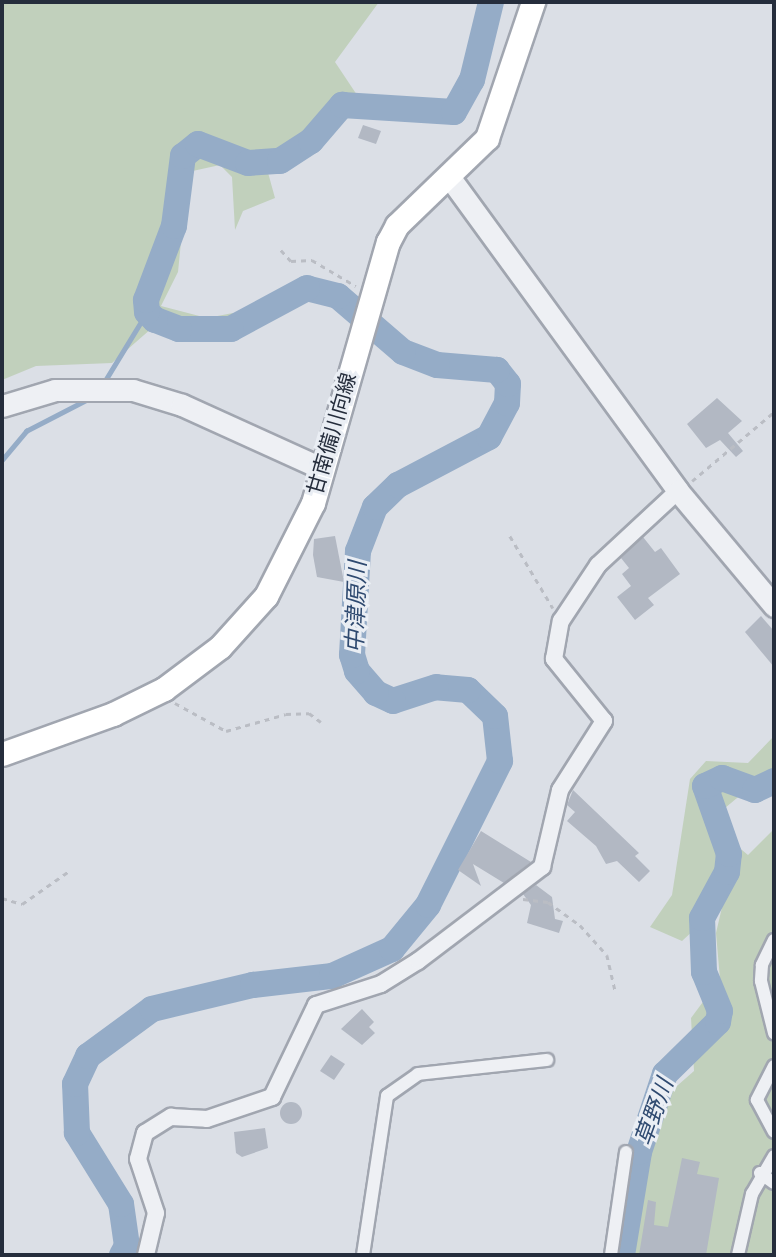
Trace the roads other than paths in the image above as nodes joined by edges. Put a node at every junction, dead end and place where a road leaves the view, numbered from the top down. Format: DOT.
graph roads {
  1 [pos="533,2"];
  2 [pos="450,178"];
  3 [pos="2,406"];
  4 [pos="323,469"];
  5 [pos="678,491"];
  6 [pos="774,606"];
  7 [pos="2,754"];
  8 [pos="774,940"];
  9 [pos="774,1033"];
  10 [pos="547,1060"];
  11 [pos="774,1066"];
  12 [pos="774,1132"];
  13 [pos="626,1152"];
  14 [pos="774,1156"];
  15 [pos="760,1173"];
  16 [pos="774,1183"];
  17 [pos="146,1255"];
  18 [pos="363,1255"];
  19 [pos="611,1255"];
  20 [pos="738,1255"];
  1 -- 2 [label="main road, 甘南備川向線"];
  2 -- 4 [label="main road, 甘南備川向線"];
  2 -- 5 [label="street"];
  3 -- 4 [label="street"];
  4 -- 7 [label="main road, 甘南備川向線"];
  5 -- 6 [label="street"];
  5 -- 17 [label="street"];
  8 -- 9 [label="street"];
  10 -- 18 [label="street"];
  11 -- 12 [label="street"];
  13 -- 19 [label="street"];
  14 -- 15 [label="street"];
  15 -- 16 [label="street"];
  15 -- 20 [label="street"];
}
